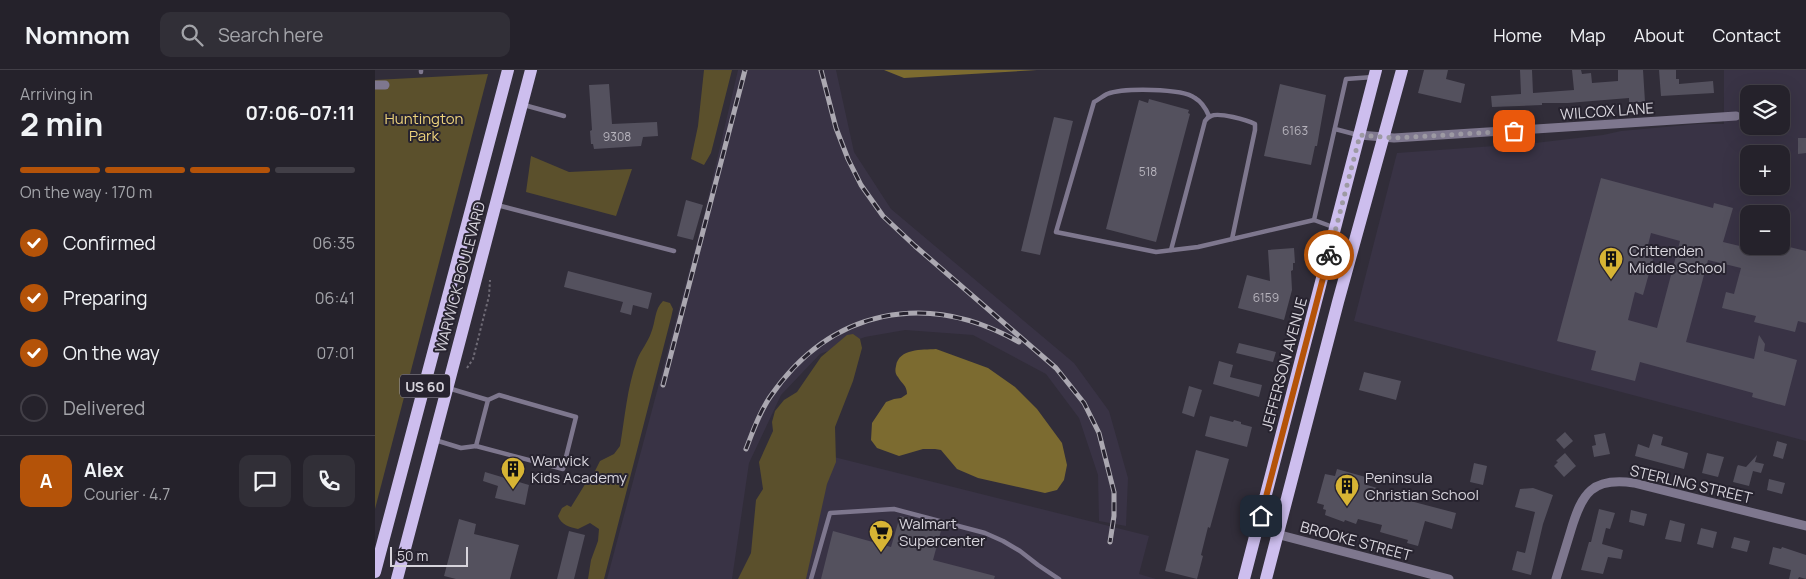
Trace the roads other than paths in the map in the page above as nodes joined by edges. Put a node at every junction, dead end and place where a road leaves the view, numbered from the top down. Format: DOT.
graph roads {
  1 [pos="508,70"];
  2 [pos="531,70"];
  3 [pos="1402,70"];
  4 [pos="1375,74"];
  5 [pos="375,85"];
  6 [pos="385,85"];
  7 [pos="522,104"];
  8 [pos="564,116"];
  9 [pos="1209,116"];
  10 [pos="1736,116"];
  11 [pos="1335,129"];
  12 [pos="1360,135"];
  13 [pos="1384,138"];
  14 [pos="474,200"];
  15 [pos="496,205"];
  16 [pos="1314,220"];
  17 [pos="1336,228"];
  18 [pos="1232,239"];
  19 [pos="1171,250"];
  20 [pos="674,251"];
  21 [pos="446,307"];
  22 [pos="467,313"];
  23 [pos="447,388"];
  24 [pos="488,400"];
  25 [pos="434,440"];
  26 [pos="476,446"];
  27 [pos="1806,526"];
  28 [pos="1257,529"];
  29 [pos="1277,534"];
  30 [pos="376,570"];
  31 [pos="397,576"];
  32 [pos="811,579"];
  33 [pos="1059,579"];
  34 [pos="1244,579"];
  35 [pos="1266,579"];
  36 [pos="1449,579"];
  37 [pos="1556,579"];
  1 -- 14 [label="main road, WARWICK BOULEVARD / US 60"];
  2 -- 7 [label="main road, WARWICK BOULEVARD / US 60"];
  3 -- 13 [label="main road"];
  4 -- 11 [label="lane"];
  4 -- 12 [label="main road, JEFFERSON AVENUE"];
  5 -- 6 [label="street"];
  7 -- 8 [label="lane"];
  7 -- 15 [label="main road, WARWICK BOULEVARD / US 60"];
  9 -- 18 [label="lane"];
  9 -- 19 [label="lane"];
  9 -- 19 [label="lane"];
  10 -- 13 [label="street, WILCOX LANE"];
  11 -- 12 [label="lane"];
  11 -- 16 [label="lane"];
  12 -- 13 [label="street, WILCOX LANE"];
  12 -- 17 [label="main road, JEFFERSON AVENUE"];
  13 -- 29 [label="main road"];
  14 -- 15 [label="main road"];
  14 -- 21 [label="main road, WARWICK BOULEVARD / US 60"];
  15 -- 20 [label="lane"];
  15 -- 22 [label="main road, WARWICK BOULEVARD / US 60"];
  16 -- 17 [label="lane"];
  16 -- 18 [label="lane"];
  17 -- 28 [label="main road, JEFFERSON AVENUE"];
  18 -- 19 [label="lane"];
  21 -- 22 [label="main road"];
  21 -- 30 [label="main road, WARWICK BOULEVARD / US 60"];
  22 -- 23 [label="main road, WARWICK BOULEVARD / US 60"];
  23 -- 24 [label="lane"];
  23 -- 25 [label="main road, WARWICK BOULEVARD / US 60"];
  24 -- 26 [label="lane"];
  24 -- 26 [label="lane"];
  25 -- 26 [label="lane"];
  25 -- 31 [label="main road, WARWICK BOULEVARD / US 60"];
  27 -- 37 [label="street, STERLING STREET"];
  28 -- 29 [label="street, BROOKE STREET"];
  28 -- 34 [label="main road, JEFFERSON AVENUE"];
  29 -- 35 [label="main road"];
  29 -- 36 [label="street, BROOKE STREET"];
  30 -- 31 [label="main road"];
  32 -- 33 [label="lane"];
}
